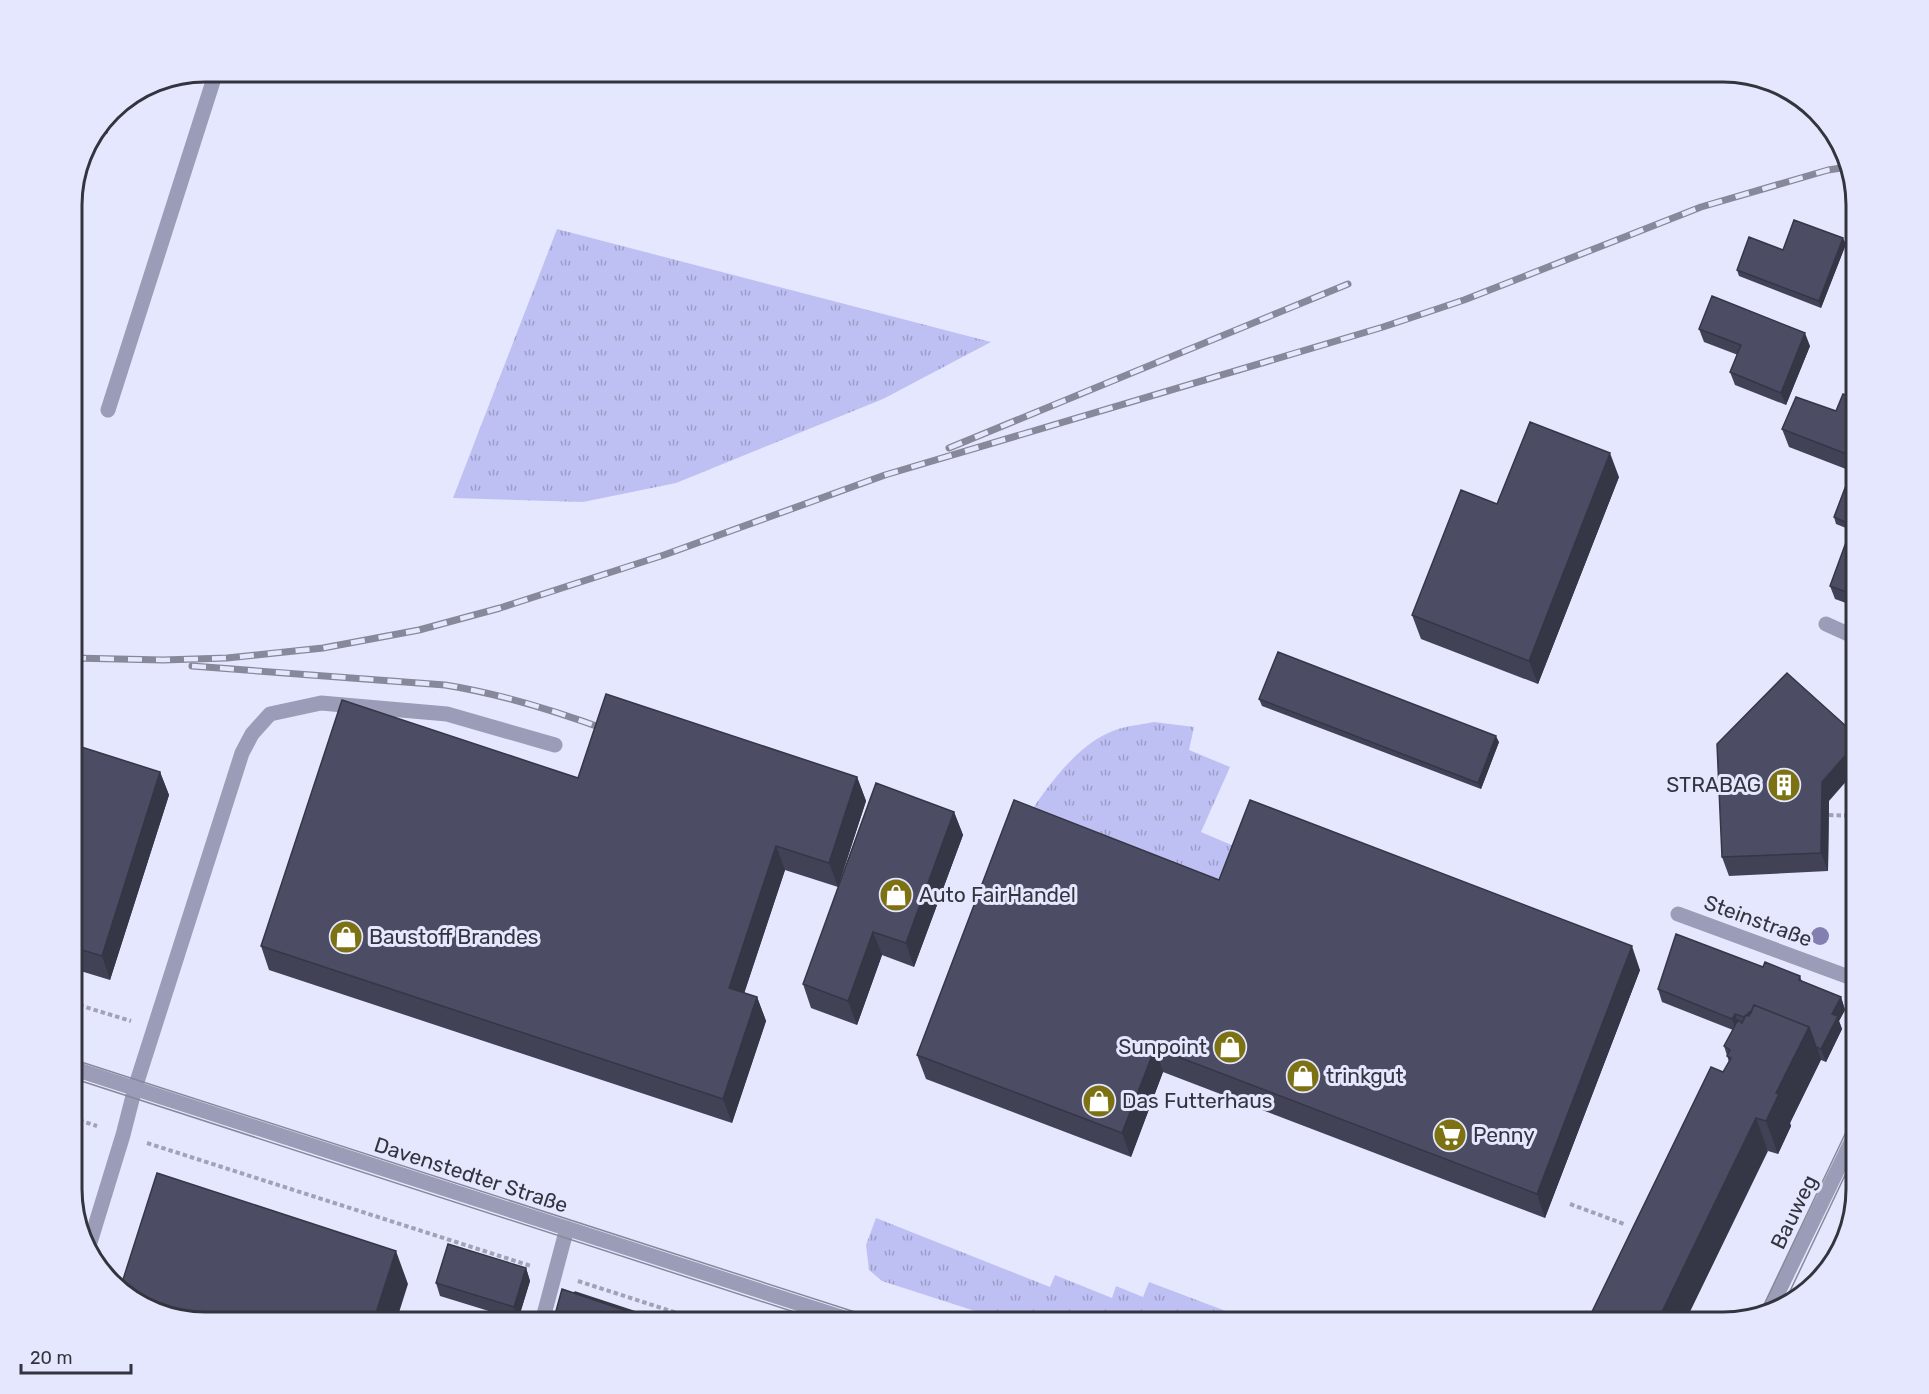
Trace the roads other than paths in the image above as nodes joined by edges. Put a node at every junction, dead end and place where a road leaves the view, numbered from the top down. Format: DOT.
graph roads {
  1 [pos="213,82"];
  2 [pos="108,410"];
  3 [pos="1826,624"];
  4 [pos="1846,633"];
  5 [pos="555,745"];
  6 [pos="1678,914"];
  7 [pos="1846,976"];
  8 [pos="83,1071"];
  9 [pos="135,1088"];
  10 [pos="1846,1154"];
  11 [pos="567,1228"];
  12 [pos="92,1236"];
  13 [pos="1774,1301"];
  14 [pos="545,1312"];
  15 [pos="825,1312"];
  1 -- 2 [label="street"];
  3 -- 4 [label="street"];
  5 -- 9 [label="street"];
  6 -- 7 [label="street, Steinstraße"];
  8 -- 9 [label="street, Davenstedter Straße"];
  9 -- 11 [label="street, Davenstedter Straße"];
  9 -- 12 [label="street"];
  10 -- 13 [label="street, Bauweg"];
  11 -- 14 [label="street"];
  11 -- 15 [label="street, Davenstedter Straße"];
}
